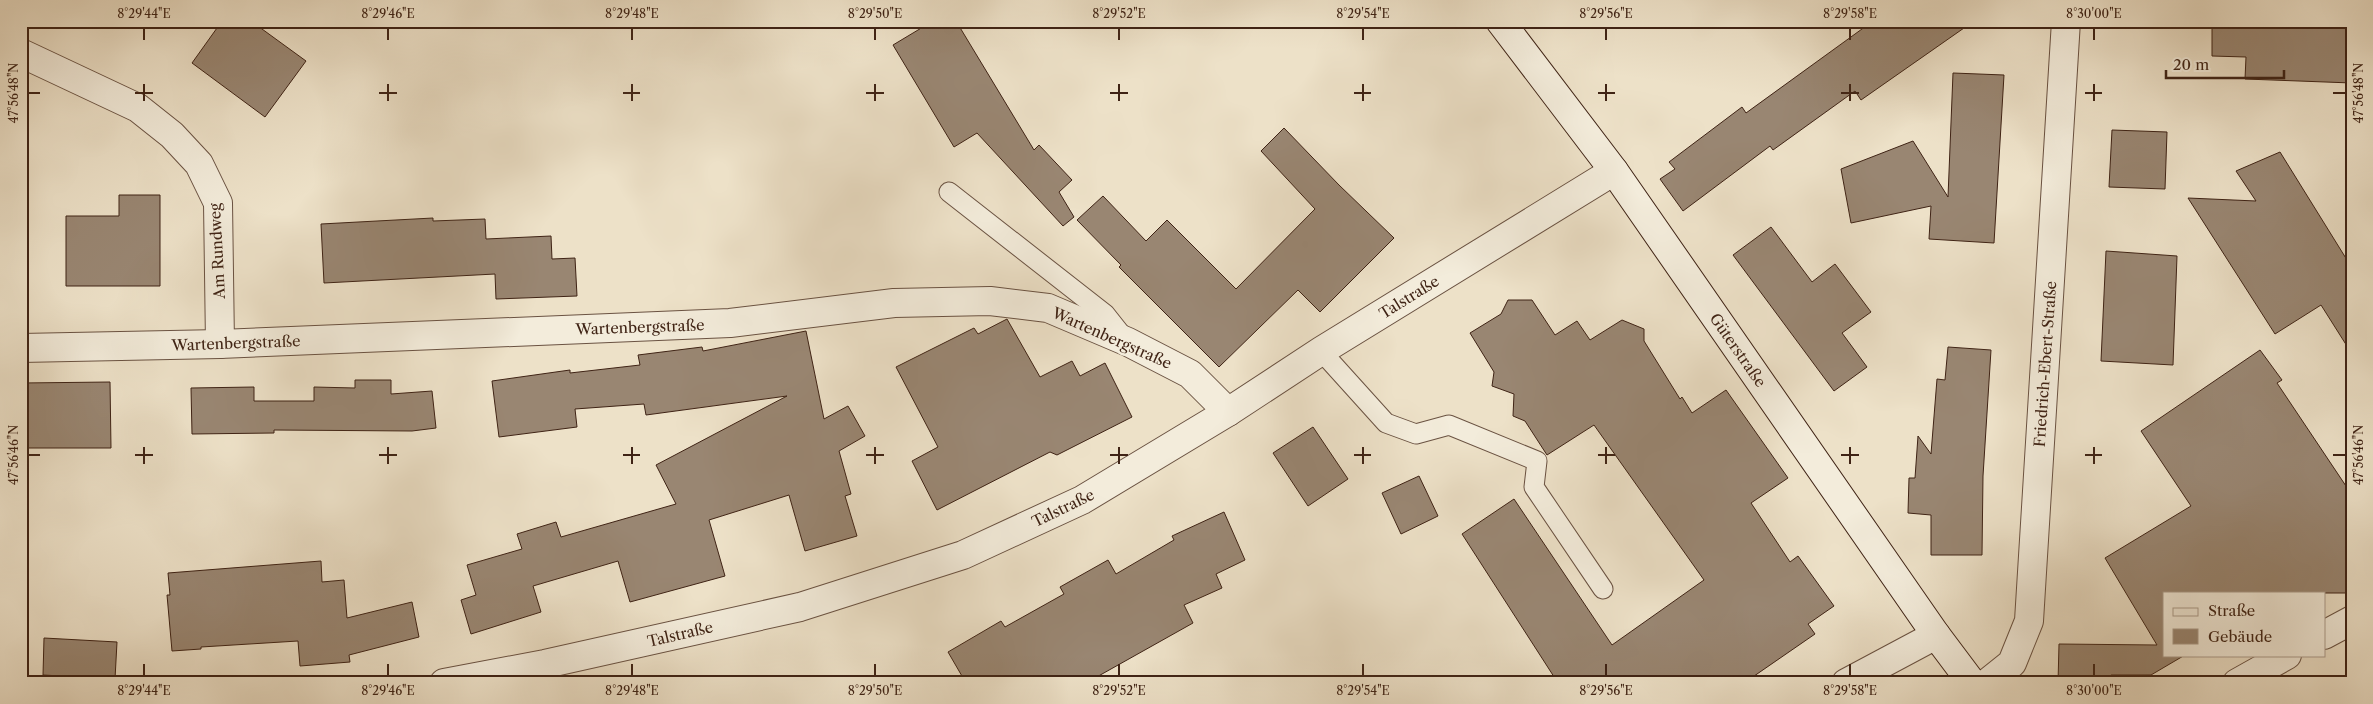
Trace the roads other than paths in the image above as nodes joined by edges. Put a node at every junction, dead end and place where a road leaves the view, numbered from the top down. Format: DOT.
graph roads {
  1 [pos="1500,21"];
  2 [pos="2063,24"];
  3 [pos="21,53"];
  4 [pos="1614,171"];
  5 [pos="949,192"];
  6 [pos="1128,342"];
  7 [pos="220,344"];
  8 [pos="21,348"];
  9 [pos="1321,351"];
  10 [pos="1228,412"];
  11 [pos="1603,589"];
  12 [pos="2352,620"];
  13 [pos="2326,634"];
  14 [pos="1936,635"];
  15 [pos="2285,656"];
  16 [pos="444,683"];
  17 [pos="1846,683"];
  18 [pos="1972,683"];
  19 [pos="1987,683"];
  20 [pos="2237,683"];
  1 -- 4 [label="street, Güterstraße"];
  2 -- 19 [label="street, Friedrich-Ebert-Straße"];
  3 -- 7 [label="street, Am Rundweg"];
  4 -- 9 [label="street, Talstraße"];
  4 -- 14 [label="street, Güterstraße"];
  5 -- 6 [label="lane"];
  6 -- 7 [label="street, Wartenbergstraße"];
  6 -- 10 [label="street, Wartenbergstraße"];
  7 -- 8 [label="street, Wartenbergstraße"];
  9 -- 10 [label="street, Talstraße"];
  9 -- 11 [label="lane"];
  10 -- 16 [label="street, Talstraße"];
  12 -- 13 [label="street"];
  14 -- 17 [label="street"];
  14 -- 18 [label="street, Güterstraße"];
  15 -- 20 [label="street"];
}
